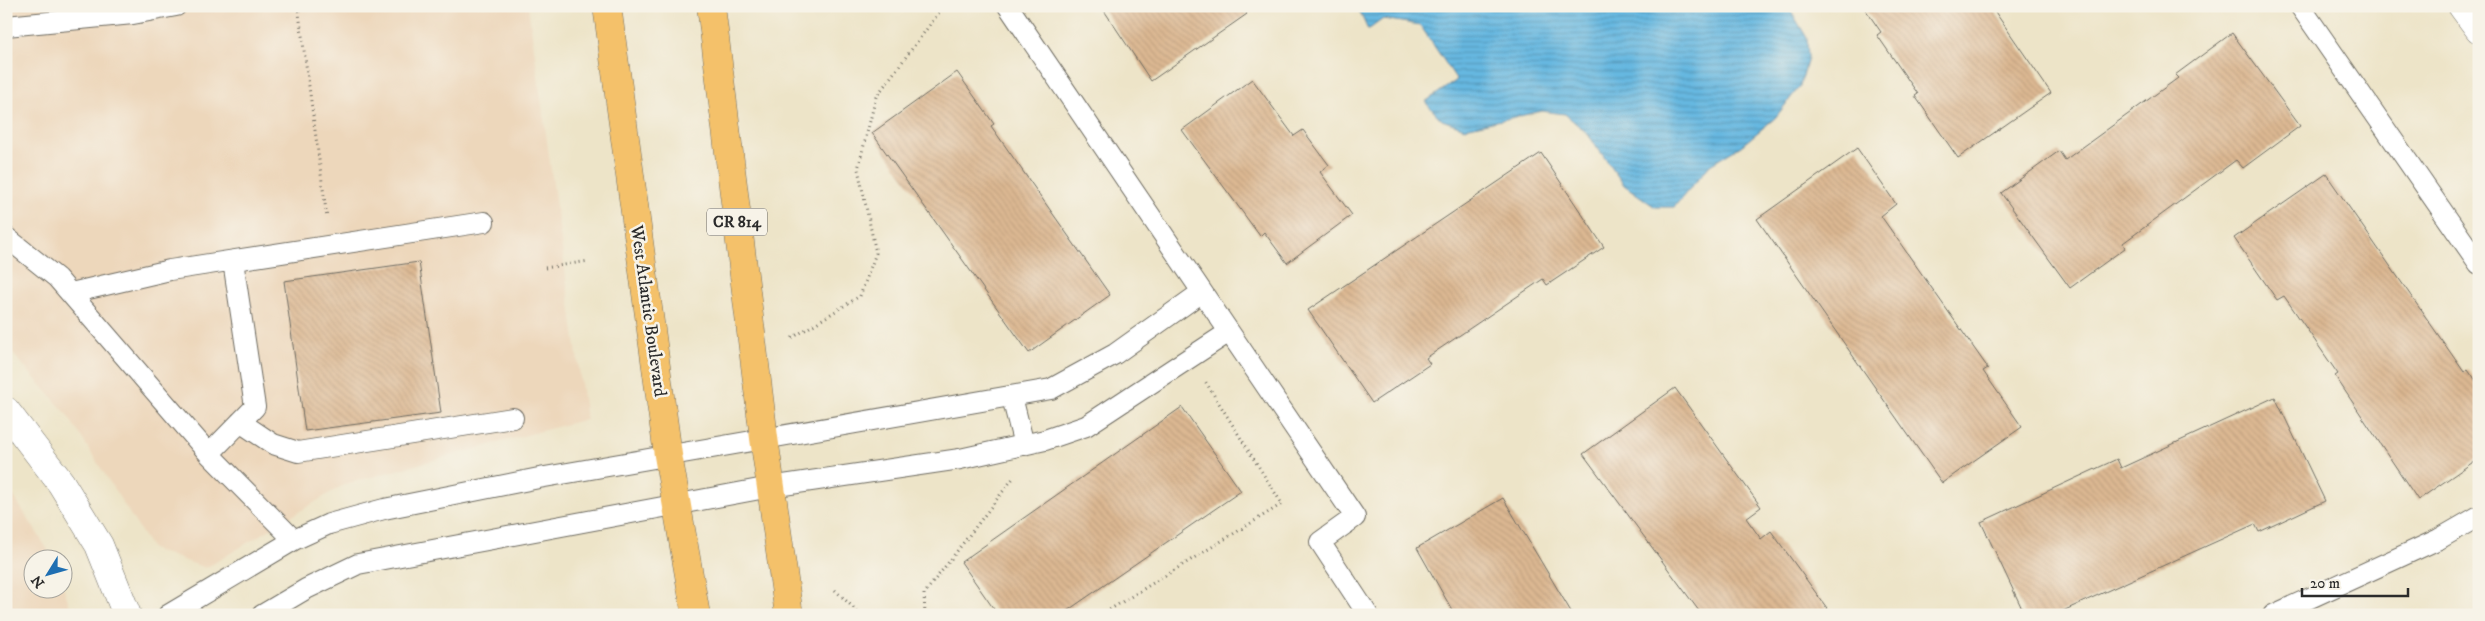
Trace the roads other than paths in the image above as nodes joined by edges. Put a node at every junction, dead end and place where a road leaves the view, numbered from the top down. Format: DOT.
graph roads {
  1 [pos="176,6"];
  2 [pos="607,6"];
  3 [pos="711,6"];
  4 [pos="1008,6"];
  5 [pos="2300,6"];
  6 [pos="2462,6"];
  7 [pos="6,26"];
  8 [pos="2479,29"];
  9 [pos="484,222"];
  10 [pos="6,237"];
  11 [pos="233,261"];
  12 [pos="2479,264"];
  13 [pos="1202,292"];
  14 [pos="71,293"];
  15 [pos="1229,332"];
  16 [pos="1012,397"];
  17 [pos="6,411"];
  18 [pos="513,418"];
  19 [pos="240,422"];
  20 [pos="764,438"];
  21 [pos="1024,445"];
  22 [pos="209,454"];
  23 [pos="668,455"];
  24 [pos="770,487"];
  25 [pos="676,504"];
  26 [pos="2479,516"];
  27 [pos="294,540"];
  28 [pos="127,615"];
  29 [pos="168,615"];
  30 [pos="262,615"];
  31 [pos="696,615"];
  32 [pos="789,615"];
  33 [pos="1368,615"];
  34 [pos="2274,615"];
  1 -- 7 [label="lane"];
  2 -- 23 [label="main road, West Atlantic Boulevard"];
  3 -- 20 [label="main road, CR 814"];
  4 -- 13 [label="lane"];
  5 -- 12 [label="lane"];
  6 -- 8 [label="street"];
  9 -- 11 [label="lane"];
  10 -- 14 [label="lane"];
  11 -- 14 [label="lane"];
  11 -- 19 [label="lane"];
  13 -- 15 [label="lane"];
  13 -- 16 [label="lane"];
  14 -- 22 [label="lane"];
  15 -- 21 [label="lane"];
  15 -- 33 [label="lane"];
  16 -- 20 [label="lane"];
  16 -- 21 [label="lane"];
  17 -- 28 [label="street"];
  18 -- 19 [label="lane"];
  19 -- 22 [label="lane"];
  20 -- 23 [label="lane"];
  20 -- 24 [label="main road, CR 814"];
  21 -- 24 [label="lane"];
  22 -- 27 [label="lane"];
  23 -- 25 [label="main road, West Atlantic Boulevard"];
  23 -- 27 [label="lane"];
  24 -- 25 [label="lane"];
  24 -- 32 [label="main road, CR 814"];
  25 -- 30 [label="lane"];
  25 -- 31 [label="main road, West Atlantic Boulevard"];
  26 -- 34 [label="lane"];
  27 -- 29 [label="lane"];
}
